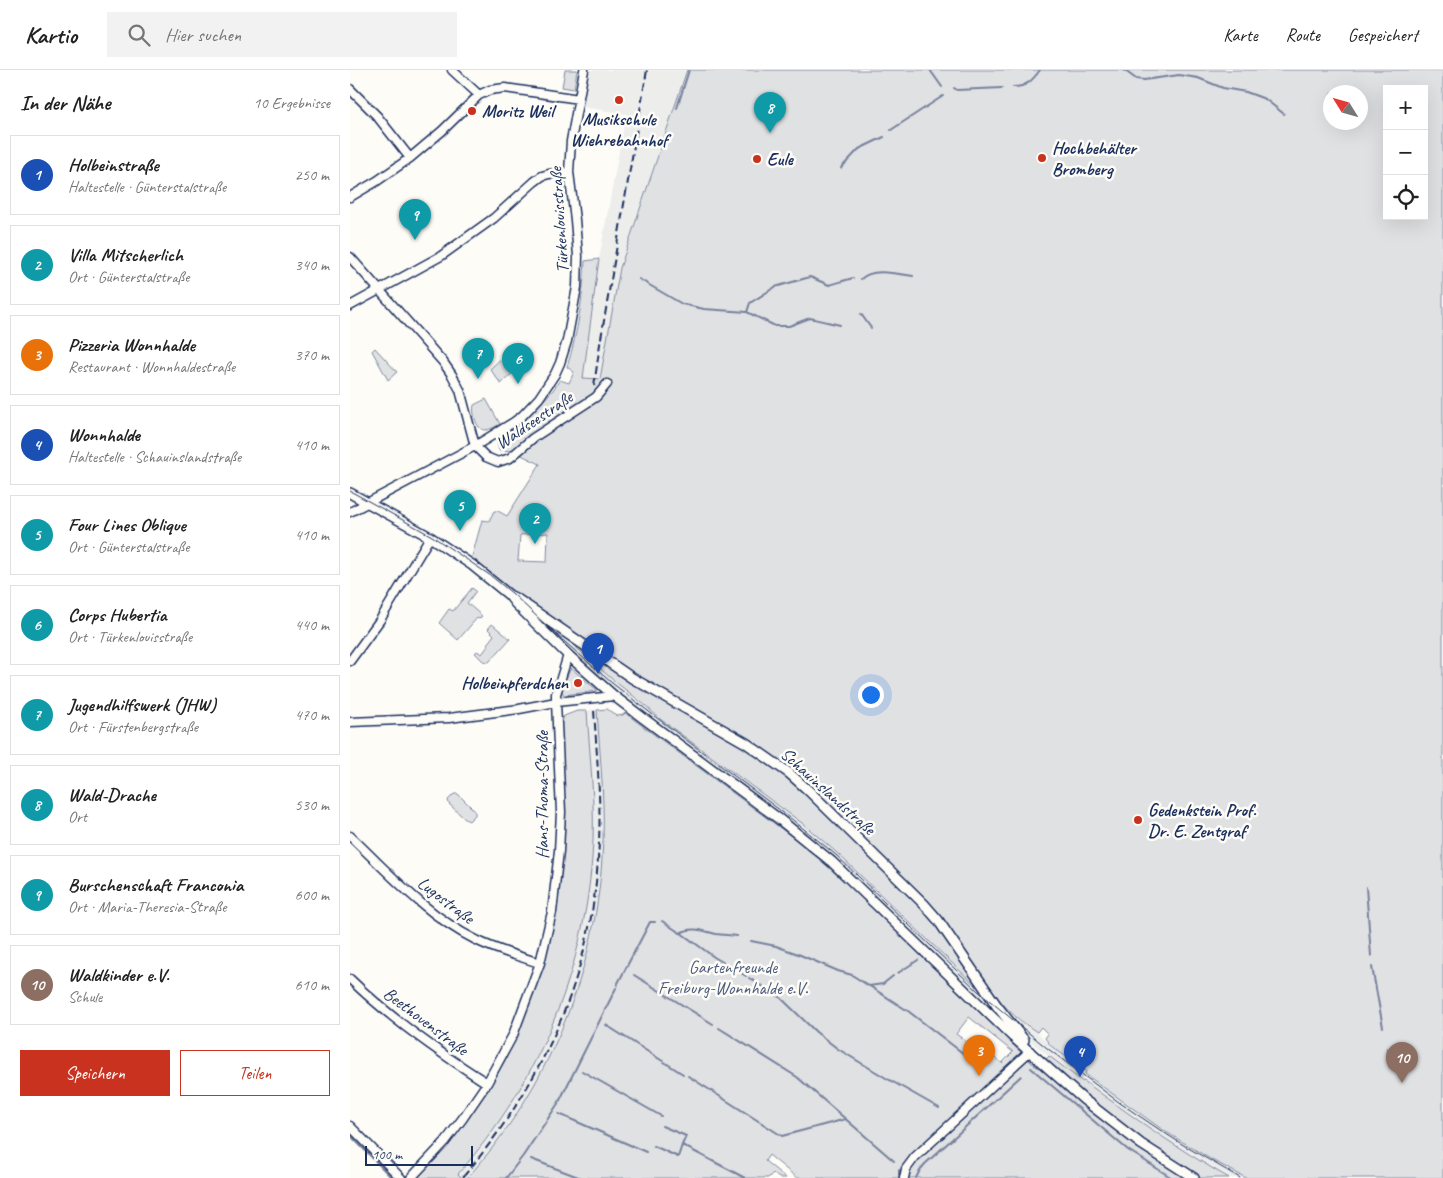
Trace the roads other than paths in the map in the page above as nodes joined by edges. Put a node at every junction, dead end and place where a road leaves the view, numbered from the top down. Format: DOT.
graph roads {
  1 [pos="452,70"];
  2 [pos="584,70"];
  3 [pos="350,89"];
  4 [pos="479,95"];
  5 [pos="579,99"];
  6 [pos="410,158"];
  7 [pos="569,172"];
  8 [pos="350,197"];
  9 [pos="350,257"];
  10 [pos="380,291"];
  11 [pos="350,306"];
  12 [pos="607,384"];
  13 [pos="475,446"];
  14 [pos="350,493"];
  15 [pos="367,503"];
  16 [pos="350,512"];
  17 [pos="430,537"];
  18 [pos="509,594"];
  19 [pos="568,655"];
  20 [pos="350,661"];
  21 [pos="614,696"];
  22 [pos="556,702"];
  23 [pos="350,722"];
  24 [pos="350,836"];
  25 [pos="540,963"];
  26 [pos="350,979"];
  27 [pos="982,984"];
  28 [pos="964,990"];
  29 [pos="1030,1051"];
  30 [pos="487,1083"];
  31 [pos="350,1126"];
  32 [pos="401,1178"];
  33 [pos="411,1178"];
  34 [pos="904,1178"];
  35 [pos="1194,1178"];
  1 -- 4 [label="street"];
  2 -- 5 [label="street, Türkenlouisstraße"];
  3 -- 6 [label="street"];
  4 -- 5 [label="street"];
  4 -- 6 [label="street"];
  5 -- 7 [label="street, Türkenlouisstraße"];
  6 -- 8 [label="street"];
  7 -- 10 [label="street"];
  7 -- 13 [label="street, Türkenlouisstraße"];
  9 -- 10 [label="street"];
  10 -- 11 [label="street"];
  10 -- 13 [label="street"];
  12 -- 13 [label="street, Waldseestraße"];
  13 -- 15 [label="street, Türkenlouisstraße"];
  14 -- 15 [label="main road"];
  15 -- 16 [label="street, Türkenlouisstraße"];
  15 -- 17 [label="main road"];
  17 -- 18 [label="main road"];
  17 -- 20 [label="street"];
  18 -- 19 [label="main road, Schauinslandstraße"];
  18 -- 27 [label="main road, Schauinslandstraße"];
  19 -- 21 [label="main road, Schauinslandstraße"];
  19 -- 22 [label="street, Hans-Thoma-Straße"];
  21 -- 22 [label="street"];
  21 -- 28 [label="main road, Schauinslandstraße"];
  22 -- 23 [label="street"];
  22 -- 25 [label="street, Hans-Thoma-Straße"];
  24 -- 25 [label="street, Lugostraße"];
  25 -- 30 [label="street, Hans-Thoma-Straße"];
  26 -- 30 [label="street, Beethovenstraße"];
  27 -- 28 [label="main road"];
  27 -- 29 [label="main road, Schauinslandstraße"];
  28 -- 29 [label="main road, Schauinslandstraße"];
  29 -- 34 [label="street"];
  29 -- 35 [label="main road, Schauinslandstraße"];
  30 -- 33 [label="street, Hans-Thoma-Straße"];
  31 -- 32 [label="street"];
}
